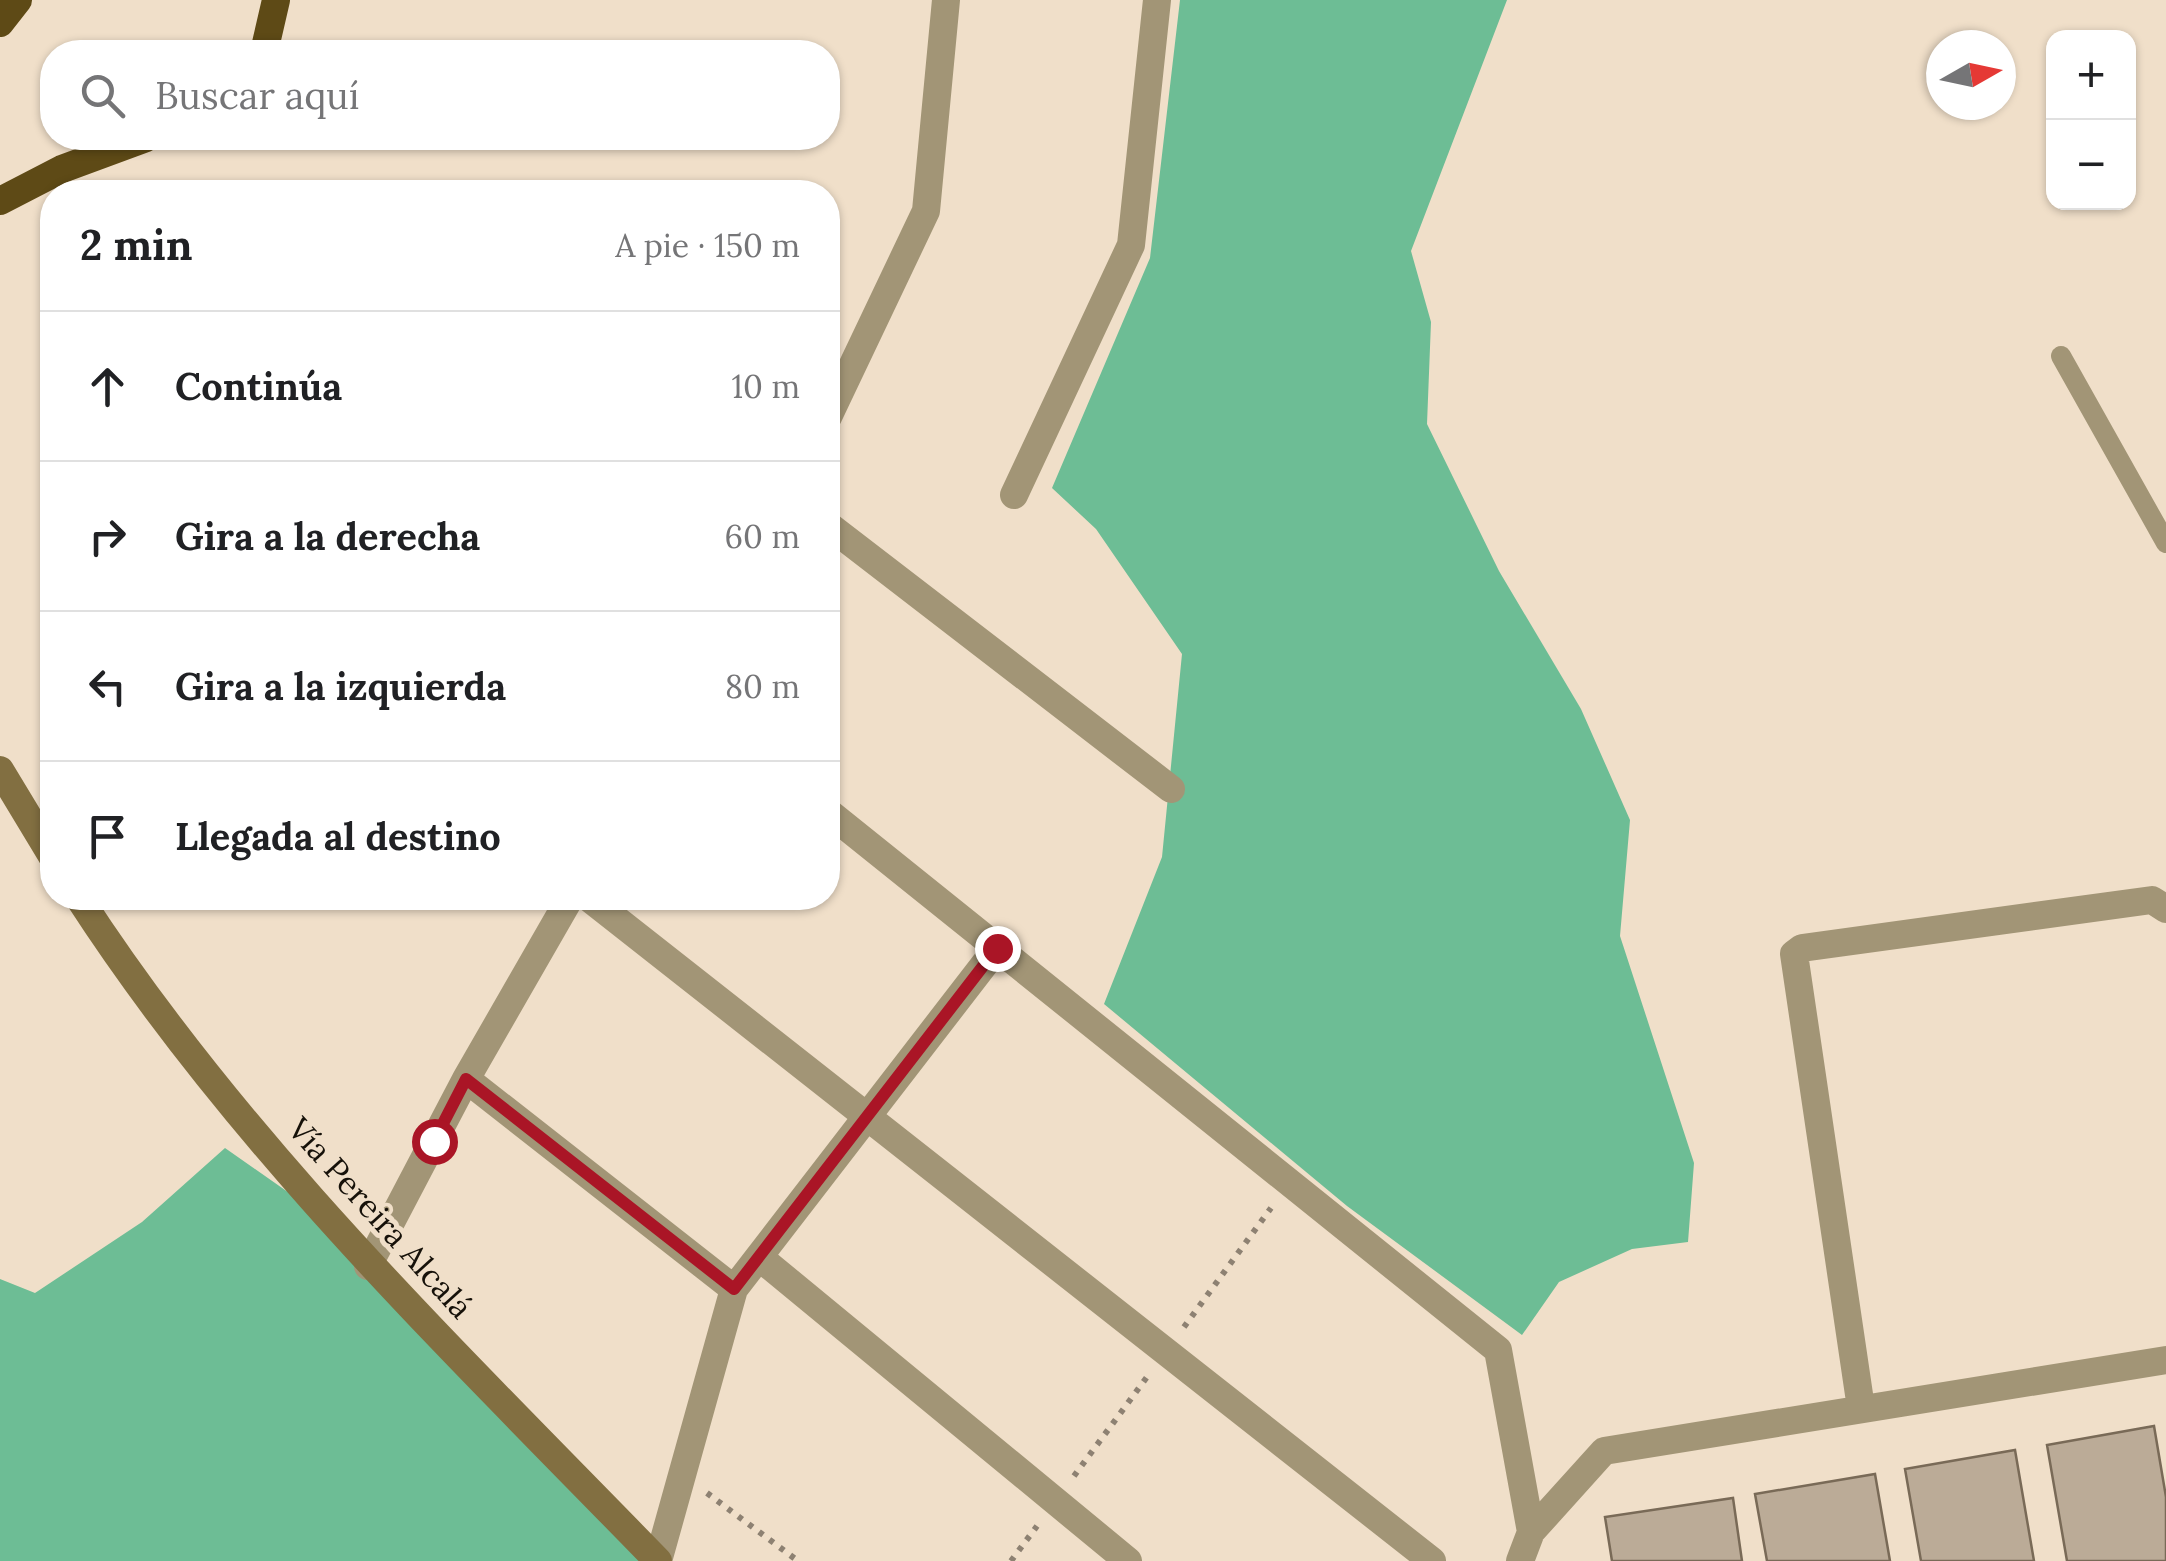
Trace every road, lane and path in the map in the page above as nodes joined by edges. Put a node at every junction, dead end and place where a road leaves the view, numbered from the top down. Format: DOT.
graph roads {
  1 [pos="18,0"];
  2 [pos="276,0"];
  3 [pos="946,0"];
  4 [pos="1156,0"];
  5 [pos="0,23"];
  6 [pos="267,40"];
  7 [pos="113,150"];
  8 [pos="41,180"];
  9 [pos="40,181"];
  10 [pos="0,202"];
  11 [pos="2061,356"];
  12 [pos="840,391"];
  13 [pos="1014,495"];
  14 [pos="840,534"];
  15 [pos="2166,543"];
  16 [pos="0,770"];
  17 [pos="1172,789"];
  18 [pos="840,822"];
  19 [pos="40,836"];
  20 [pos="2166,909"];
  21 [pos="87,910"];
  22 [pos="563,910"];
  23 [pos="604,910"];
  24 [pos="997,948"];
  25 [pos="466,1079"];
  26 [pos="868,1116"];
  27 [pos="759,1257"];
  28 [pos="368,1266"];
  29 [pos="734,1289"];
  30 [pos="2166,1360"];
  31 [pos="1861,1408"];
  32 [pos="682,1474"];
  33 [pos="1530,1532"];
  34 [pos="658,1561"];
  35 [pos="798,1561"];
  36 [pos="1128,1561"];
  37 [pos="1432,1561"];
  38 [pos="1520,1561"];
  1 -- 5 [label="highway"];
  2 -- 6 [label="highway"];
  3 -- 12 [label="street"];
  4 -- 13 [label="street"];
  7 -- 8 [label="highway"];
  9 -- 10 [label="highway"];
  11 -- 15 [label="lane"];
  14 -- 17 [label="street"];
  16 -- 19 [label="main road"];
  18 -- 24 [label="street"];
  20 -- 31 [label="street"];
  21 -- 28 [label="main road, Vía Pereira Alcalá"];
  22 -- 25 [label="street"];
  23 -- 26 [label="street"];
  24 -- 26 [label="street"];
  24 -- 33 [label="street"];
  25 -- 28 [label="street"];
  25 -- 29 [label="street"];
  26 -- 27 [label="street"];
  26 -- 37 [label="street"];
  27 -- 29 [label="street"];
  27 -- 36 [label="street"];
  28 -- 34 [label="main road, Vía Pereira Alcalá"];
  29 -- 32 [label="street"];
  30 -- 31 [label="street"];
  31 -- 33 [label="street"];
  32 -- 34 [label="street"];
  32 -- 35 [label="path"];
  33 -- 38 [label="street"];
}
